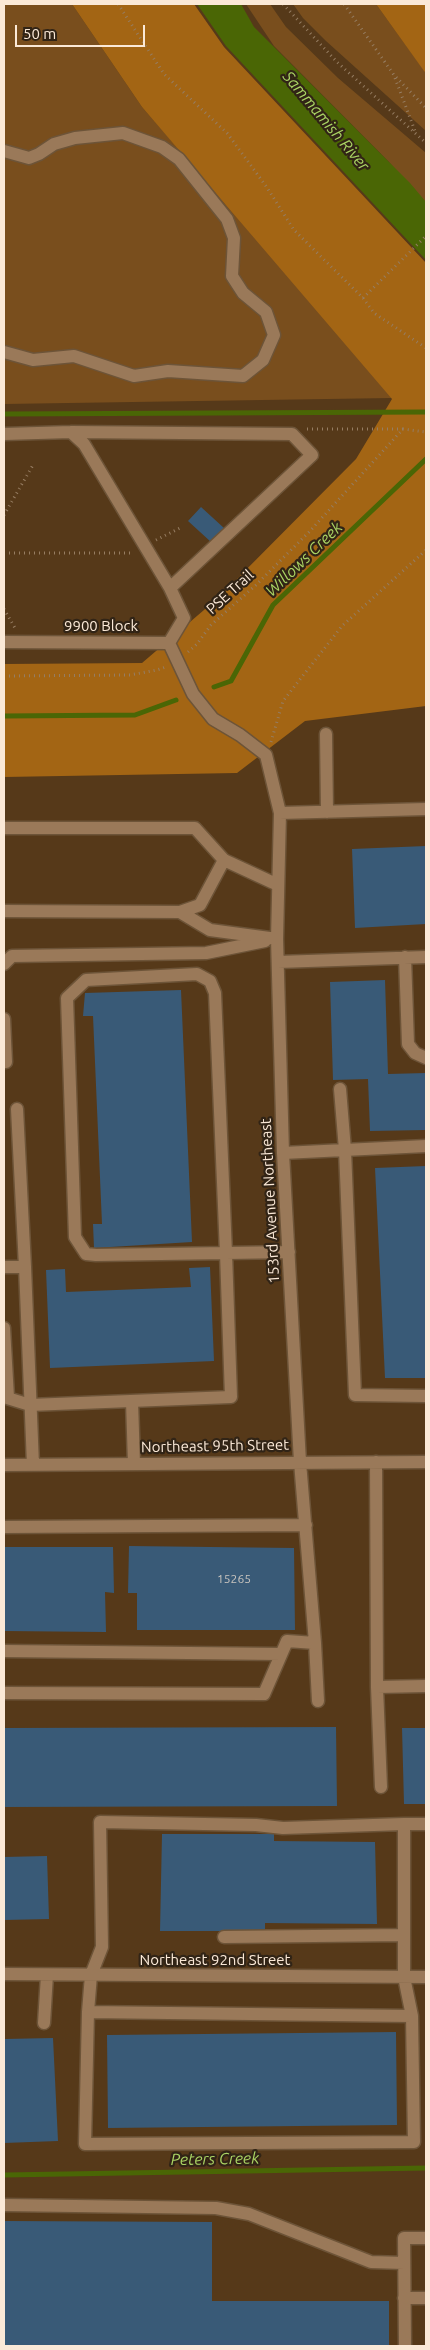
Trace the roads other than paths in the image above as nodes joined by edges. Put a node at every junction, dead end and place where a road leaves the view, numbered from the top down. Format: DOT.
graph roads {
  1 [pos="4,151"];
  2 [pos="4,352"];
  3 [pos="71,432"];
  4 [pos="4,434"];
  5 [pos="170,588"];
  6 [pos="4,642"];
  7 [pos="169,643"];
  8 [pos="326,734"];
  9 [pos="426,809"];
  10 [pos="280,812"];
  11 [pos="327,812"];
  12 [pos="4,828"];
  13 [pos="224,860"];
  14 [pos="278,885"];
  15 [pos="4,911"];
  16 [pos="180,912"];
  17 [pos="277,939"];
  18 [pos="405,957"];
  19 [pos="426,957"];
  20 [pos="278,962"];
  21 [pos="4,964"];
  22 [pos="4,1019"];
  23 [pos="426,1058"];
  24 [pos="4,1062"];
  25 [pos="340,1089"];
  26 [pos="17,1109"];
  27 [pos="426,1146"];
  28 [pos="345,1150"];
  29 [pos="283,1153"];
  30 [pos="289,1252"];
  31 [pos="226,1253"];
  32 [pos="25,1266"];
  33 [pos="4,1267"];
  34 [pos="4,1328"];
  35 [pos="426,1396"];
  36 [pos="6,1397"];
  37 [pos="132,1401"];
  38 [pos="30,1405"];
  39 [pos="300,1462"];
  40 [pos="376,1462"];
  41 [pos="426,1462"];
  42 [pos="134,1464"];
  43 [pos="4,1465"];
  44 [pos="33,1465"];
  45 [pos="306,1525"];
  46 [pos="4,1527"];
  47 [pos="315,1643"];
  48 [pos="4,1651"];
  49 [pos="281,1654"];
  50 [pos="426,1686"];
  51 [pos="377,1687"];
  52 [pos="4,1693"];
  53 [pos="318,1701"];
  54 [pos="381,1787"];
  55 [pos="404,1824"];
  56 [pos="426,1824"];
  57 [pos="404,1935"];
  58 [pos="224,1937"];
  59 [pos="4,1974"];
  60 [pos="47,1974"];
  61 [pos="91,1975"];
  62 [pos="404,1977"];
  63 [pos="426,1977"];
  64 [pos="88,2012"];
  65 [pos="412,2016"];
  66 [pos="44,2023"];
  67 [pos="4,2205"];
  68 [pos="426,2238"];
  69 [pos="404,2264"];
  70 [pos="404,2298"];
  71 [pos="426,2298"];
  72 [pos="405,2346"];
  1 -- 2 [label="street"];
  3 -- 4 [label="street"];
  3 -- 5 [label="street"];
  3 -- 5 [label="street"];
  5 -- 7 [label="street"];
  6 -- 7 [label="street, 9900 Block"];
  7 -- 10 [label="street, 153rd Avenue Northeast"];
  8 -- 11 [label="street"];
  9 -- 11 [label="street"];
  10 -- 11 [label="street"];
  10 -- 14 [label="street, 153rd Avenue Northeast"];
  12 -- 13 [label="street"];
  13 -- 14 [label="street"];
  13 -- 16 [label="street"];
  14 -- 17 [label="street, 153rd Avenue Northeast"];
  15 -- 16 [label="street"];
  16 -- 17 [label="street"];
  17 -- 20 [label="street, 153rd Avenue Northeast"];
  17 -- 21 [label="street"];
  18 -- 19 [label="street"];
  18 -- 20 [label="street"];
  18 -- 23 [label="street"];
  20 -- 29 [label="street, 153rd Avenue Northeast"];
  22 -- 24 [label="street"];
  25 -- 28 [label="street"];
  26 -- 32 [label="street"];
  27 -- 28 [label="street"];
  28 -- 29 [label="street"];
  28 -- 35 [label="street"];
  29 -- 30 [label="street, 153rd Avenue Northeast"];
  30 -- 31 [label="street"];
  30 -- 39 [label="street, 153rd Avenue Northeast"];
  31 -- 31 [label="street"];
  31 -- 37 [label="street"];
  32 -- 33 [label="street"];
  32 -- 38 [label="street"];
  34 -- 36 [label="street"];
  36 -- 38 [label="street"];
  37 -- 38 [label="street"];
  37 -- 42 [label="street"];
  38 -- 44 [label="street"];
  39 -- 40 [label="street, Northeast 95th Street"];
  39 -- 42 [label="street, Northeast 95th Street"];
  39 -- 45 [label="street, 153rd Avenue Northeast"];
  40 -- 41 [label="street, Northeast 95th Street"];
  40 -- 51 [label="street"];
  42 -- 44 [label="street, Northeast 95th Street"];
  43 -- 44 [label="street, Northeast 95th Street"];
  45 -- 46 [label="street"];
  45 -- 47 [label="street, 153rd Avenue Northeast"];
  47 -- 49 [label="street"];
  47 -- 53 [label="street, 153rd Avenue Northeast"];
  48 -- 49 [label="street"];
  49 -- 52 [label="street"];
  50 -- 51 [label="street"];
  51 -- 54 [label="street"];
  55 -- 56 [label="street"];
  55 -- 57 [label="street"];
  55 -- 61 [label="street"];
  57 -- 58 [label="street"];
  57 -- 62 [label="street"];
  59 -- 60 [label="street, Northeast 92nd Street"];
  60 -- 61 [label="street, Northeast 92nd Street"];
  60 -- 66 [label="street"];
  61 -- 62 [label="street, Northeast 92nd Street"];
  61 -- 64 [label="street"];
  62 -- 63 [label="street, Northeast 92nd Street"];
  62 -- 65 [label="street"];
  64 -- 65 [label="street"];
  64 -- 65 [label="street"];
  67 -- 69 [label="street"];
  68 -- 69 [label="street"];
  69 -- 70 [label="street"];
  70 -- 71 [label="street"];
  70 -- 72 [label="street"];
}
